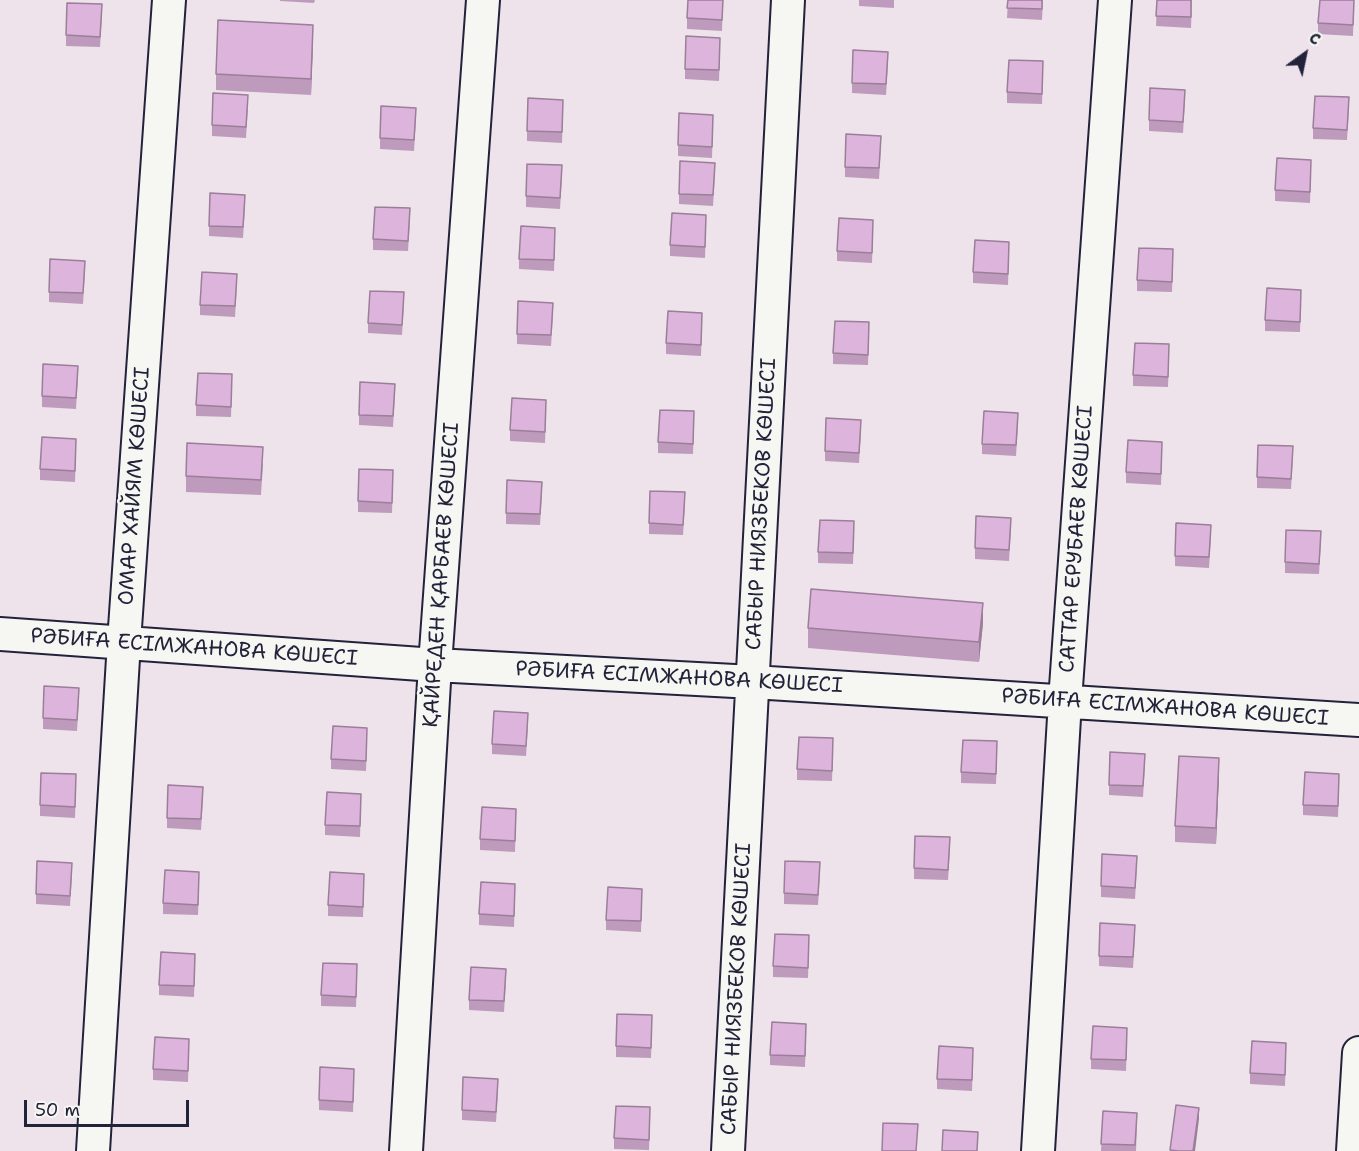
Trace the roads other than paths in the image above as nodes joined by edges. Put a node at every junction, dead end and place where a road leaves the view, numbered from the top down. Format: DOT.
graph roads {
  1 [pos="169,0"];
  2 [pos="483,0"];
  3 [pos="788,0"];
  4 [pos="1115,0"];
  5 [pos="0,634"];
  6 [pos="124,642"];
  7 [pos="435,665"];
  8 [pos="753,682"];
  9 [pos="1065,701"];
  10 [pos="1359,720"];
  11 [pos="1359,1053"];
  12 [pos="93,1151"];
  13 [pos="406,1151"];
  14 [pos="728,1151"];
  15 [pos="1038,1151"];
  16 [pos="1353,1151"];
  1 -- 6 [label="street, ОМАР ХАЙЯМ КӨШЕСІ"];
  2 -- 7 [label="street, ҚАЙРЕДЕН ҚАРБАЕВ КӨШЕСІ"];
  3 -- 8 [label="street, САБЫР НИЯЗБЕКОВ КӨШЕСІ"];
  4 -- 9 [label="street, САТТАР ЕРУБАЕВ КӨШЕСІ"];
  5 -- 6 [label="street, РӘБИҒА ЕСІМЖАНОВА КӨШЕСІ"];
  6 -- 7 [label="street, РӘБИҒА ЕСІМЖАНОВА КӨШЕСІ"];
  6 -- 12 [label="street, ОМАР ХАЙЯМ КӨШЕСІ"];
  7 -- 8 [label="street, РӘБИҒА ЕСІМЖАНОВА КӨШЕСІ"];
  7 -- 13 [label="street, ҚАЙРЕДЕН ҚАРБАЕВ КӨШЕСІ"];
  8 -- 9 [label="street, РӘБИҒА ЕСІМЖАНОВА КӨШЕСІ"];
  8 -- 14 [label="street, САБЫР НИЯЗБЕКОВ КӨШЕСІ"];
  9 -- 10 [label="street, РӘБИҒА ЕСІМЖАНОВА КӨШЕСІ"];
  9 -- 15 [label="street, САТТАР ЕРУБАЕВ КӨШЕСІ"];
  11 -- 16 [label="street"];
}
